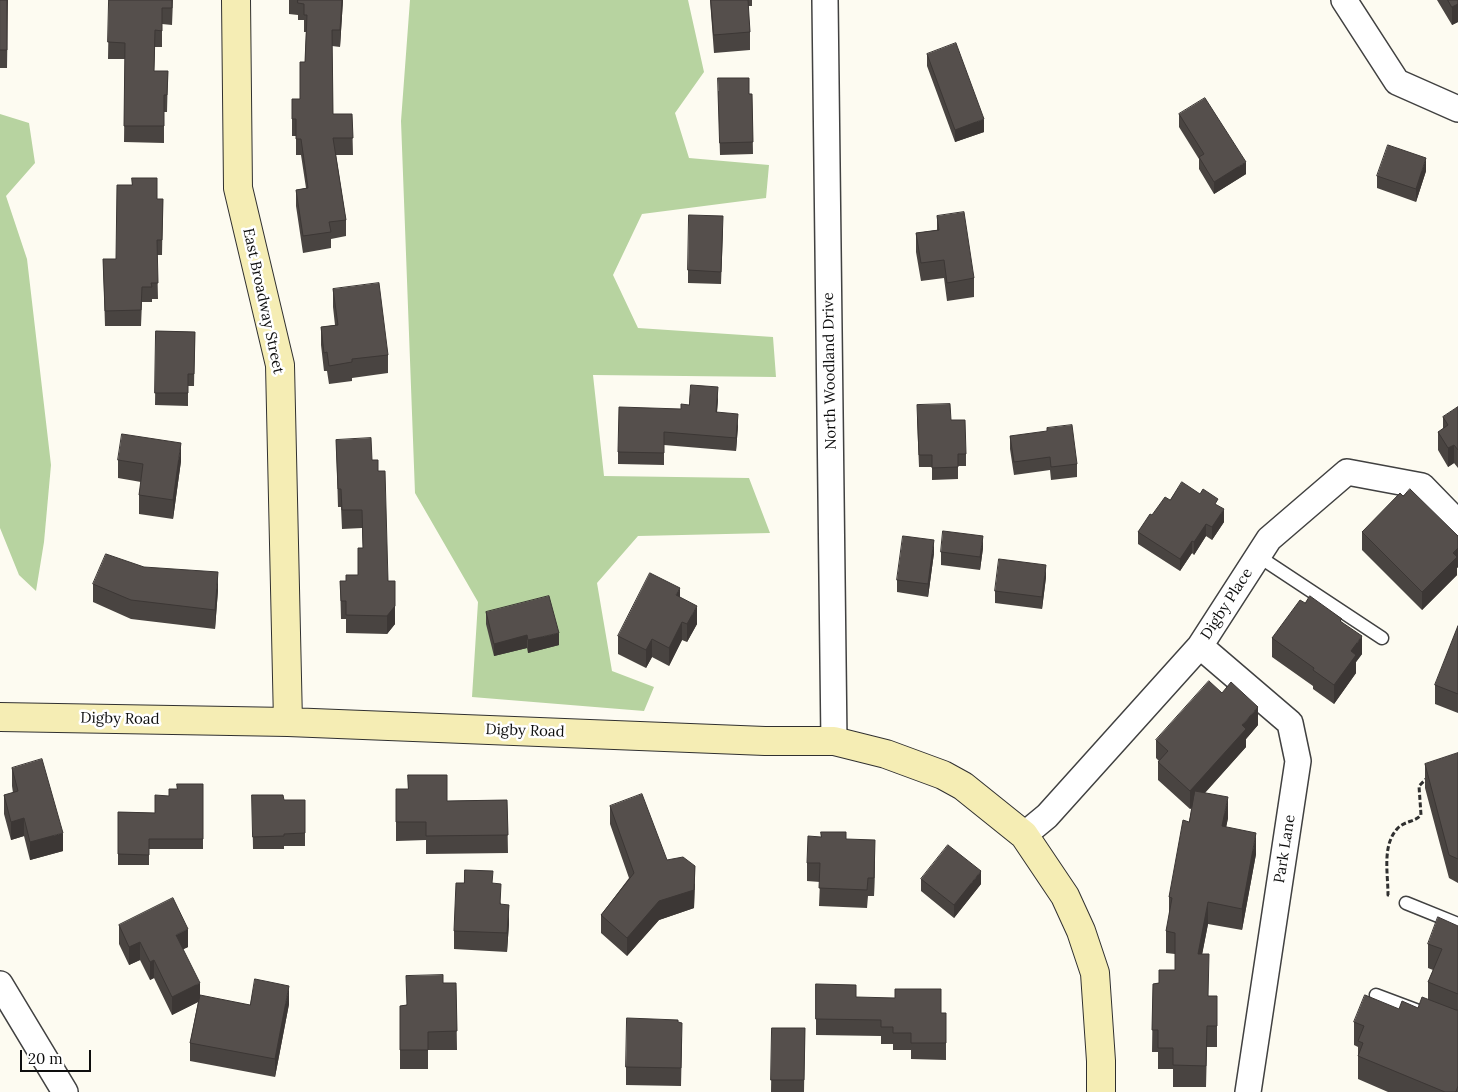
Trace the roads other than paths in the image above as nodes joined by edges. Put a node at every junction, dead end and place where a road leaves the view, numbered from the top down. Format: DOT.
graph roads {
  1 [pos="236,0"];
  2 [pos="825,0"];
  3 [pos="1344,0"];
  4 [pos="1458,108"];
  5 [pos="1458,523"];
  6 [pos="1258,556"];
  7 [pos="1382,638"];
  8 [pos="1200,646"];
  9 [pos="0,717"];
  10 [pos="288,722"];
  11 [pos="834,742"];
  12 [pos="1024,835"];
  13 [pos="1406,903"];
  14 [pos="1458,924"];
  15 [pos="0,984"];
  16 [pos="1376,995"];
  17 [pos="1431,1016"];
  18 [pos="66,1092"];
  19 [pos="1101,1092"];
  20 [pos="1248,1092"];
  1 -- 10 [label="street, East Broadway Street"];
  2 -- 11 [label="street, North Woodland Drive"];
  3 -- 4 [label="street"];
  5 -- 6 [label="street, Digby Place"];
  6 -- 7 [label="lane"];
  6 -- 8 [label="street, Digby Place"];
  8 -- 12 [label="street, Digby Place"];
  8 -- 20 [label="street, Park Lane"];
  9 -- 10 [label="street, Digby Road"];
  10 -- 11 [label="street, Digby Road"];
  11 -- 12 [label="street, Digby Road"];
  12 -- 19 [label="street, Digby Road"];
  13 -- 14 [label="lane"];
  15 -- 18 [label="street"];
  16 -- 17 [label="lane"];
}
